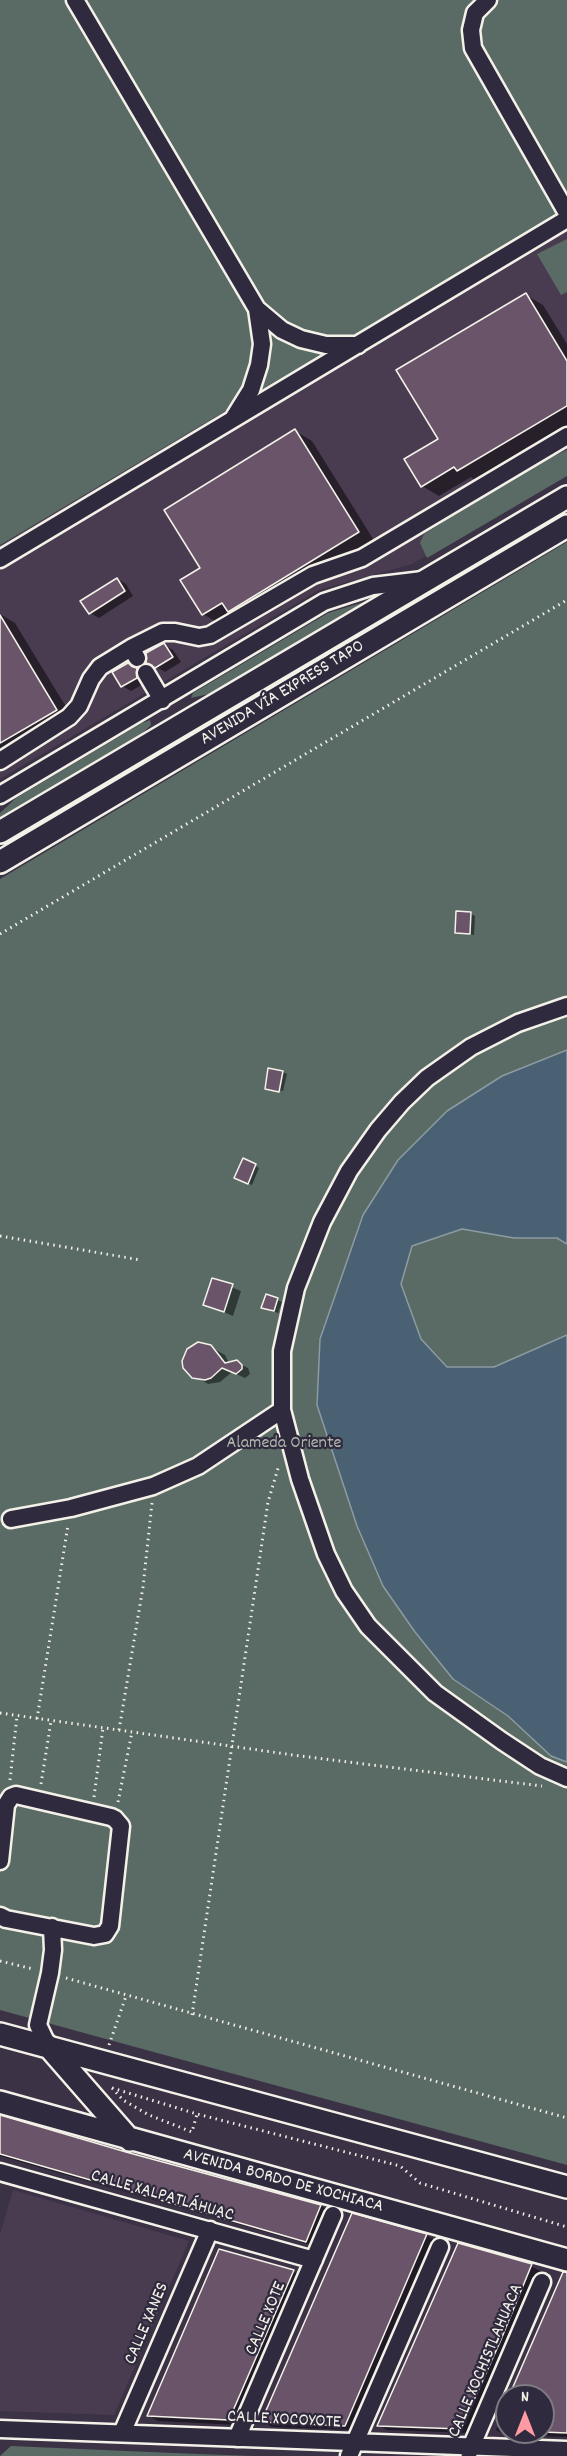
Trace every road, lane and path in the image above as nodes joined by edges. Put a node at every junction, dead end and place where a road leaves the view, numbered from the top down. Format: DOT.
graph roads {
  1 [pos="75,0"];
  2 [pos="488,0"];
  3 [pos="567,213"];
  4 [pos="567,219"];
  5 [pos="257,309"];
  6 [pos="358,345"];
  7 [pos="232,421"];
  8 [pos="567,436"];
  9 [pos="567,497"];
  10 [pos="567,526"];
  11 [pos="0,559"];
  12 [pos="427,580"];
  13 [pos="567,600"];
  14 [pos="138,660"];
  15 [pos="162,700"];
  16 [pos="0,761"];
  17 [pos="0,795"];
  18 [pos="0,832"];
  19 [pos="0,862"];
  20 [pos="0,934"];
  21 [pos="567,1006"];
  22 [pos="0,1236"];
  23 [pos="141,1260"];
  24 [pos="282,1410"];
  25 [pos="288,1437"];
  26 [pos="153,1486"];
  27 [pos="71,1508"];
  28 [pos="11,1519"];
  29 [pos="0,1713"];
  30 [pos="17,1716"];
  31 [pos="37,1719"];
  32 [pos="51,1721"];
  33 [pos="103,1728"];
  34 [pos="119,1730"];
  35 [pos="132,1732"];
  36 [pos="231,1746"];
  37 [pos="567,1778"];
  38 [pos="545,1787"];
  39 [pos="11,1797"];
  40 [pos="38,1799"];
  41 [pos="92,1812"];
  42 [pos="115,1819"];
  43 [pos="0,1861"];
  44 [pos="0,1916"];
  45 [pos="52,1927"];
  46 [pos="0,1961"];
  47 [pos="50,1973"];
  48 [pos="192,2015"];
  49 [pos="38,2025"];
  50 [pos="4,2038"];
  51 [pos="48,2046"];
  52 [pos="112,2088"];
  53 [pos="123,2100"];
  54 [pos="0,2102"];
  55 [pos="197,2114"];
  56 [pos="567,2118"];
  57 [pos="130,2140"];
  58 [pos="0,2172"];
  59 [pos="567,2187"];
  60 [pos="333,2215"];
  61 [pos="567,2227"];
  62 [pos="210,2230"];
  63 [pos="440,2247"];
  64 [pos="314,2260"];
  65 [pos="567,2260"];
  66 [pos="542,2282"];
  67 [pos="0,2429"];
  68 [pos="122,2433"];
  69 [pos="237,2438"];
  70 [pos="351,2450"];
  71 [pos="470,2450"];
  72 [pos="567,2450"];
  1 -- 5 [label="street"];
  2 -- 3 [label="street"];
  4 -- 6 [label="street"];
  5 -- 6 [label="street"];
  5 -- 7 [label="street"];
  6 -- 7 [label="street"];
  7 -- 11 [label="street"];
  8 -- 14 [label="street"];
  9 -- 12 [label="main road, AVENIDA VÍA EXPRESS TAPO"];
  10 -- 19 [label="main road, AVENIDA VÍA EXPRESS TAPO"];
  12 -- 15 [label="street"];
  12 -- 18 [label="main road, AVENIDA VÍA EXPRESS TAPO"];
  13 -- 20 [label="path"];
  14 -- 15 [label="street"];
  14 -- 16 [label="street"];
  15 -- 17 [label="street"];
  21 -- 24 [label="street"];
  22 -- 23 [label="path"];
  24 -- 25 [label="street"];
  24 -- 26 [label="street"];
  25 -- 36 [label="path"];
  25 -- 37 [label="street"];
  26 -- 27 [label="street"];
  26 -- 34 [label="path"];
  27 -- 28 [label="street"];
  27 -- 31 [label="path"];
  29 -- 30 [label="path"];
  30 -- 31 [label="path"];
  30 -- 39 [label="path"];
  31 -- 32 [label="path"];
  32 -- 33 [label="path"];
  32 -- 40 [label="path"];
  33 -- 34 [label="path"];
  33 -- 41 [label="path"];
  34 -- 35 [label="path"];
  35 -- 36 [label="path"];
  35 -- 42 [label="path"];
  36 -- 38 [label="path"];
  36 -- 48 [label="path"];
  39 -- 40 [label="street"];
  39 -- 43 [label="street"];
  40 -- 41 [label="street"];
  41 -- 42 [label="street"];
  42 -- 45 [label="street"];
  44 -- 45 [label="street"];
  45 -- 47 [label="street"];
  46 -- 47 [label="path"];
  47 -- 48 [label="path"];
  47 -- 49 [label="street"];
  48 -- 56 [label="path"];
  49 -- 50 [label="street"];
  49 -- 51 [label="street"];
  50 -- 51 [label="main road"];
  51 -- 57 [label="main road"];
  51 -- 59 [label="main road"];
  52 -- 55 [label="path"];
  53 -- 55 [label="path"];
  54 -- 57 [label="main road, AVENIDA BORDO DE XOCHIACA"];
  55 -- 61 [label="path"];
  57 -- 65 [label="main road, AVENIDA BORDO DE XOCHIACA"];
  58 -- 62 [label="street, CALLE XALPATLÁHUAC"];
  60 -- 64 [label="street, CALLE XOTE"];
  62 -- 64 [label="street, CALLE XALPATLÁHUAC"];
  62 -- 68 [label="street, CALLE XANES"];
  63 -- 70 [label="street"];
  64 -- 69 [label="street, CALLE XOTE"];
  66 -- 71 [label="street, CALLE XOCHISTLAHUACA"];
  67 -- 68 [label="street, CALLE XOCOYOTE"];
  68 -- 69 [label="street, CALLE XOCOYOTE"];
  69 -- 70 [label="street, CALLE XOCOYOTE"];
  70 -- 71 [label="street, CALLE XOCOYOTE"];
  71 -- 72 [label="street, CALLE XOCOYOTE"];
}
